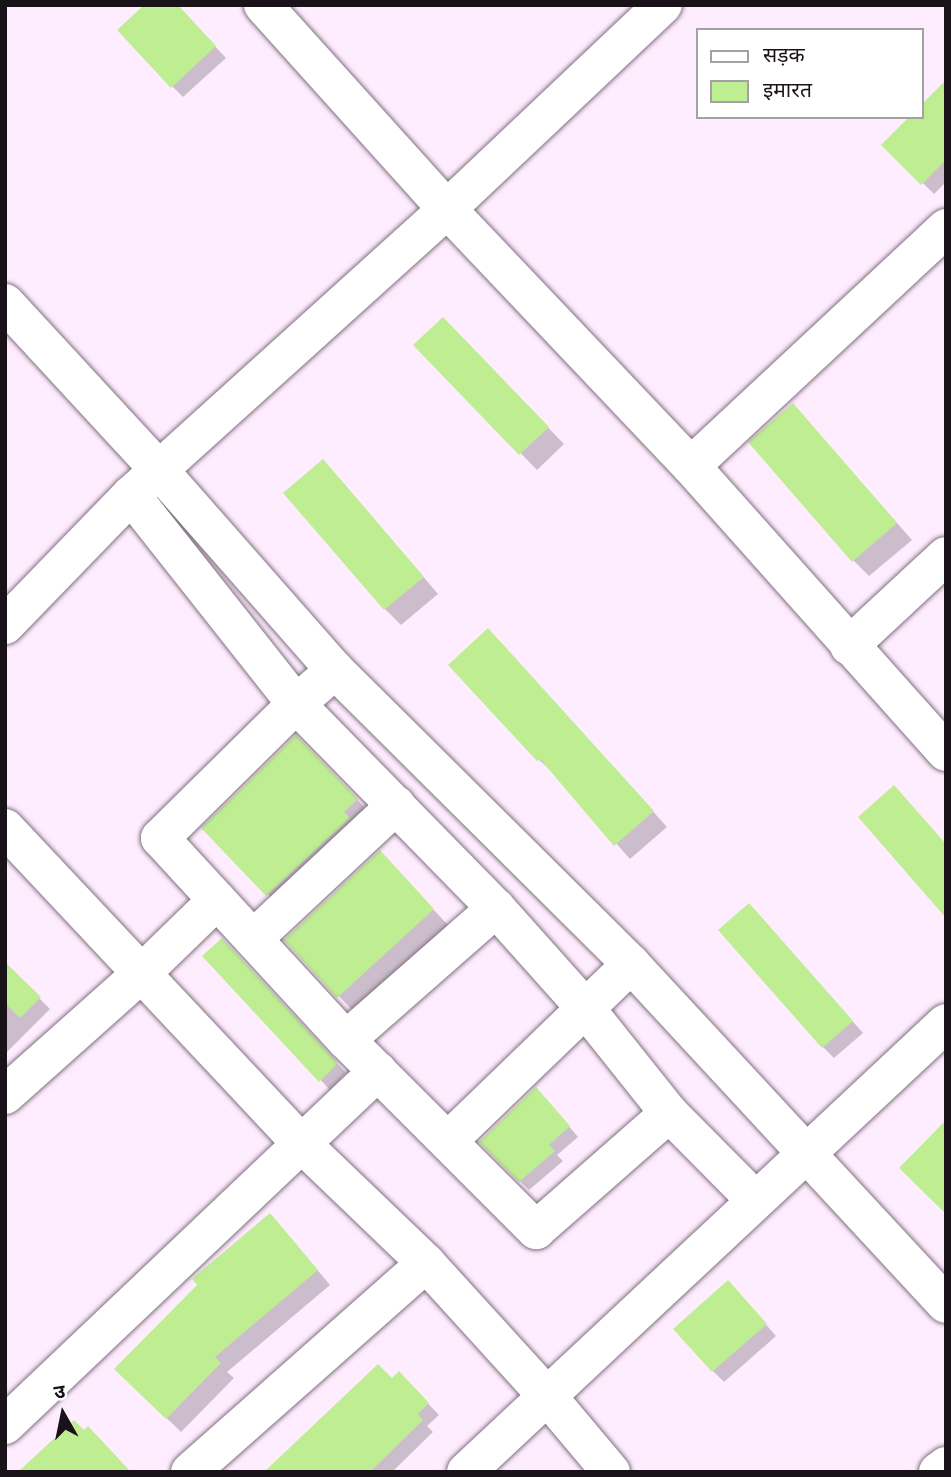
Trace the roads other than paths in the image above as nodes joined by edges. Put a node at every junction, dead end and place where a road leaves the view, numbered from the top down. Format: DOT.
graph roads {
  1 [pos="263,5"];
  2 [pos="663,5"];
  3 [pos="447,209"];
  4 [pos="946,228"];
  5 [pos="5,303"];
  6 [pos="691,466"];
  7 [pos="159,470"];
  8 [pos="131,495"];
  9 [pos="946,556"];
  10 [pos="5,625"];
  11 [pos="849,646"];
  12 [pos="335,670"];
  13 [pos="296,704"];
  14 [pos="946,752"];
  15 [pos="396,805"];
  16 [pos="12,847"];
  17 [pos="217,900"];
  18 [pos="496,908"];
  19 [pos="253,939"];
  20 [pos="631,964"];
  21 [pos="141,974"];
  22 [pos="586,1009"];
  23 [pos="946,1023"];
  24 [pos="346,1040"];
  25 [pos="378,1071"];
  26 [pos="5,1095"];
  27 [pos="669,1112"];
  28 [pos="449,1140"];
  29 [pos="302,1144"];
  30 [pos="808,1154"];
  31 [pos="755,1200"];
  32 [pos="426,1263"];
  33 [pos="946,1304"];
  34 [pos="548,1397"];
  35 [pos="5,1425"];
  36 [pos="946,1466"];
  37 [pos="190,1472"];
  38 [pos="466,1472"];
  39 [pos="611,1472"];
  40 [pos="938,1472"];
  1 -- 3 [label="street"];
  2 -- 3 [label="street"];
  3 -- 6 [label="street"];
  3 -- 7 [label="street"];
  4 -- 6 [label="street"];
  5 -- 7 [label="street"];
  6 -- 11 [label="street"];
  7 -- 8 [label="street"];
  7 -- 12 [label="street"];
  8 -- 10 [label="street"];
  8 -- 13 [label="street"];
  9 -- 11 [label="street"];
  11 -- 14 [label="street"];
  12 -- 13 [label="street"];
  12 -- 20 [label="street"];
  13 -- 15 [label="street"];
  13 -- 17 [label="street"];
  15 -- 18 [label="street"];
  15 -- 19 [label="street"];
  16 -- 21 [label="street"];
  17 -- 19 [label="street"];
  17 -- 21 [label="street"];
  18 -- 22 [label="street"];
  18 -- 24 [label="street"];
  19 -- 24 [label="street"];
  20 -- 22 [label="street"];
  20 -- 30 [label="street"];
  21 -- 26 [label="street"];
  21 -- 29 [label="street"];
  22 -- 27 [label="street"];
  22 -- 28 [label="street"];
  23 -- 30 [label="street"];
  24 -- 25 [label="street"];
  25 -- 28 [label="street"];
  25 -- 29 [label="street"];
  27 -- 28 [label="street"];
  27 -- 31 [label="street"];
  29 -- 32 [label="street"];
  29 -- 35 [label="street"];
  30 -- 31 [label="street"];
  30 -- 33 [label="street"];
  31 -- 34 [label="street"];
  32 -- 34 [label="street"];
  32 -- 37 [label="street"];
  34 -- 38 [label="street"];
  34 -- 39 [label="street"];
  36 -- 40 [label="street"];
}
